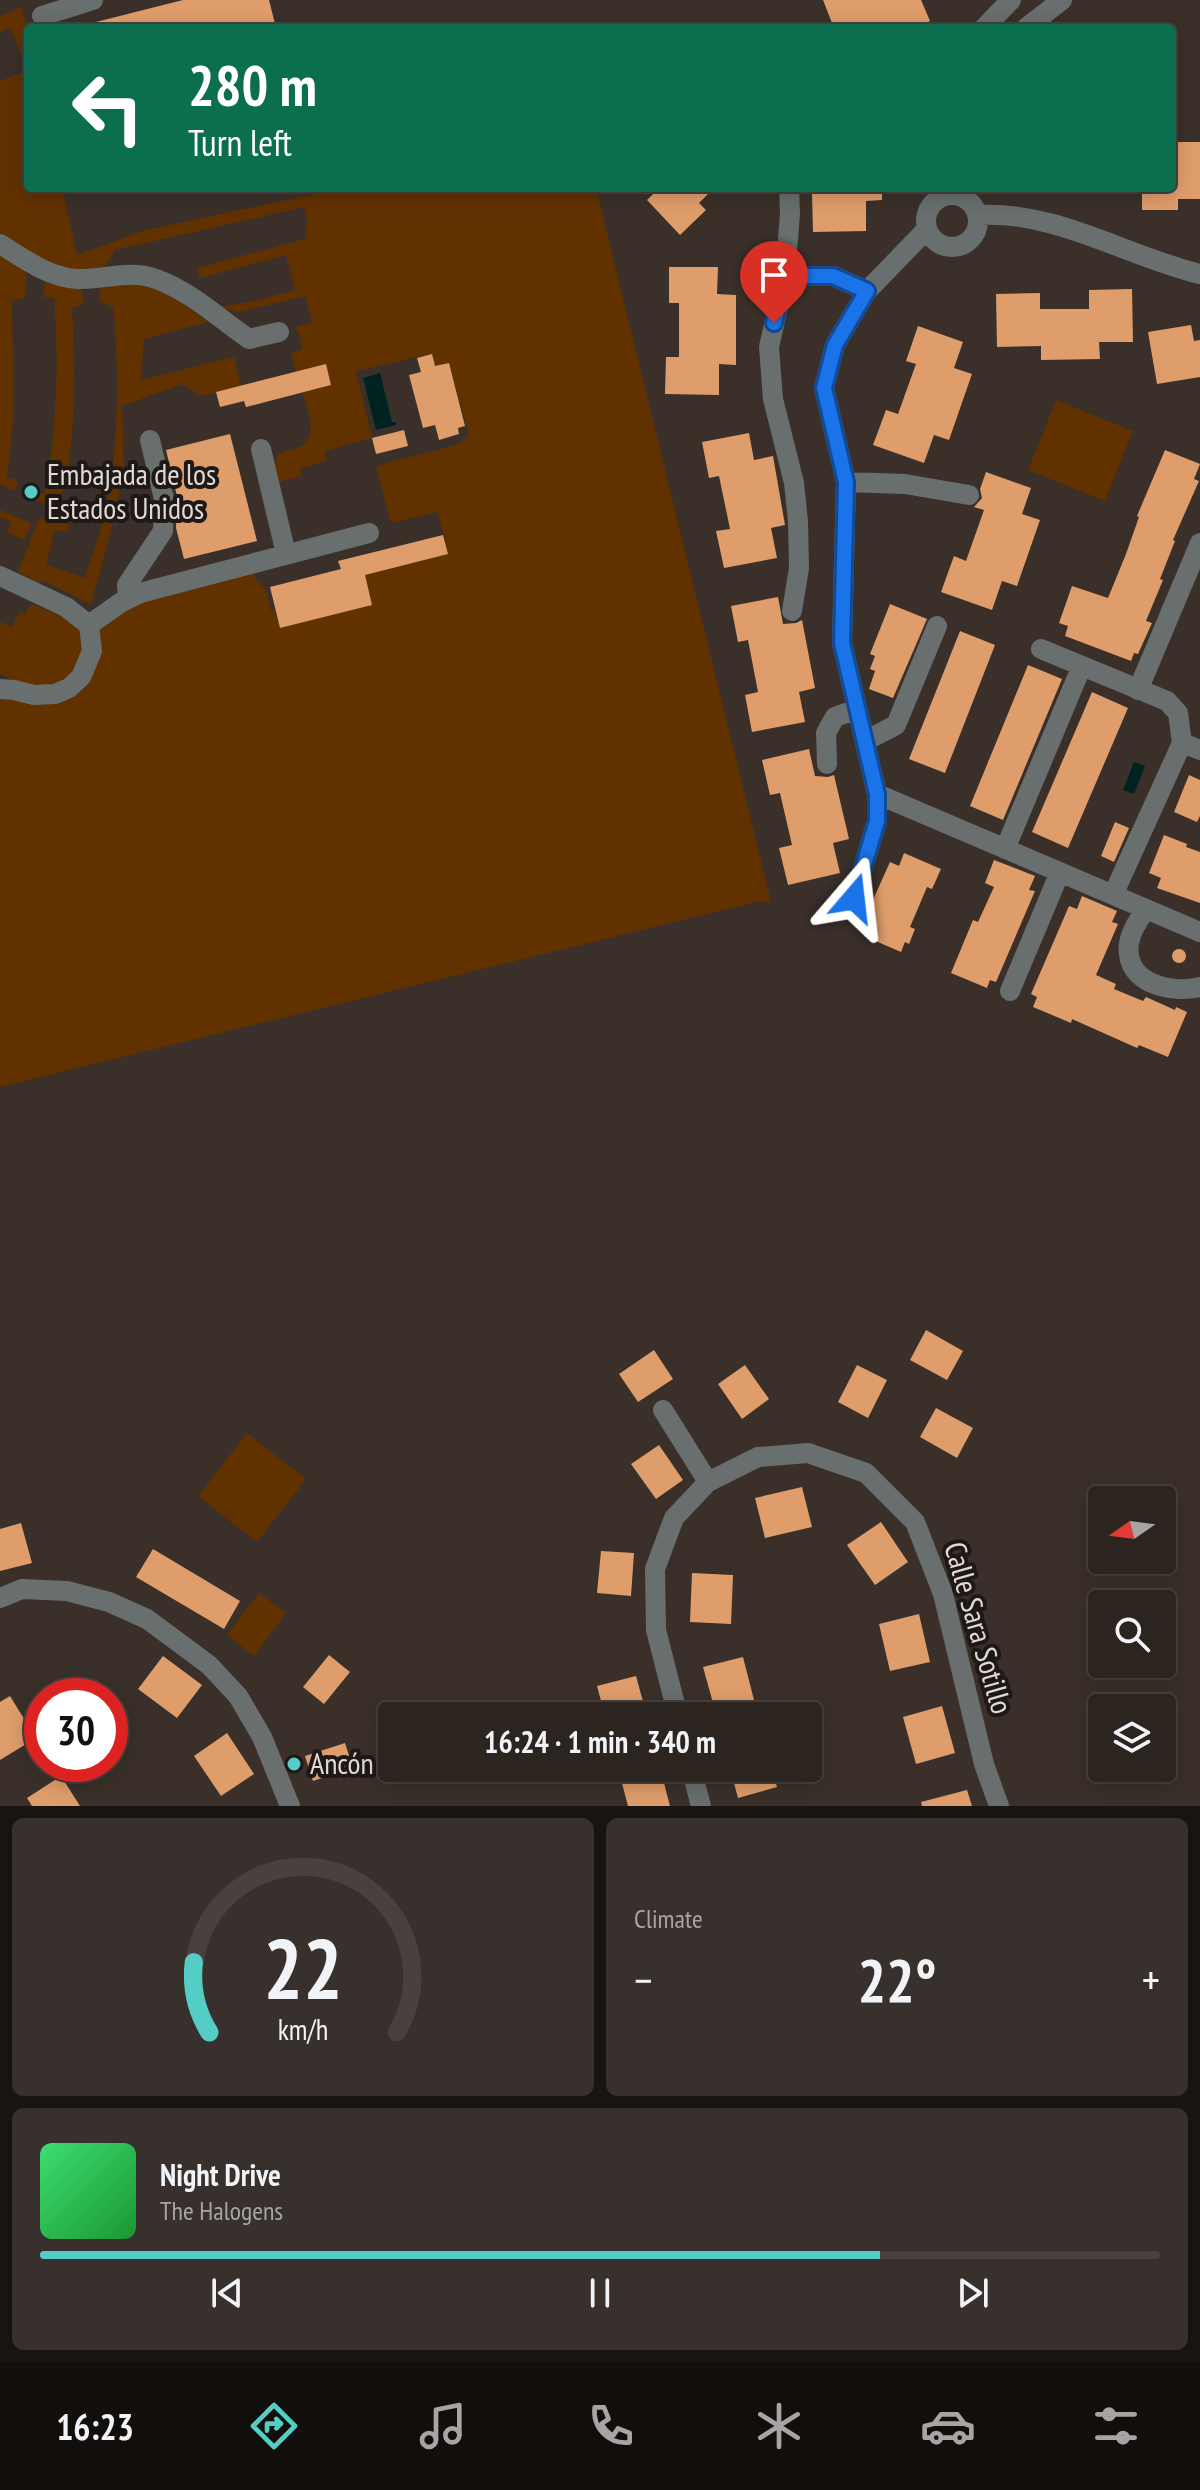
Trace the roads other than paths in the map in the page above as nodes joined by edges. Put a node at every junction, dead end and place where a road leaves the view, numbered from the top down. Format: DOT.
graph roads {
  1 [pos="93,0"];
  2 [pos="1062,0"];
  3 [pos="1009,1"];
  4 [pos="42,16"];
  5 [pos="988,24"];
  6 [pos="1030,24"];
  7 [pos="1032,24"];
  8 [pos="789,192"];
  9 [pos="941,193"];
  10 [pos="977,215"];
  11 [pos="927,229"];
  12 [pos="0,244"];
  13 [pos="1200,274"];
  14 [pos="785,276"];
  15 [pos="867,291"];
  16 [pos="279,332"];
  17 [pos="150,440"];
  18 [pos="261,449"];
  19 [pos="846,482"];
  20 [pos="969,495"];
  21 [pos="369,533"];
  22 [pos="1200,543"];
  23 [pos="286,554"];
  24 [pos="0,576"];
  25 [pos="128,599"];
  26 [pos="792,611"];
  27 [pos="89,625"];
  28 [pos="937,626"];
  29 [pos="1041,649"];
  30 [pos="1081,668"];
  31 [pos="5,686"];
  32 [pos="1138,690"];
  33 [pos="857,709"];
  34 [pos="865,741"];
  35 [pos="1191,746"];
  36 [pos="827,764"];
  37 [pos="877,794"];
  38 [pos="1005,849"];
  39 [pos="1060,872"];
  40 [pos="1113,895"];
  41 [pos="854,898"];
  42 [pos="1146,909"];
  43 [pos="1200,932"];
  44 [pos="1200,987"];
  45 [pos="1010,991"];
  46 [pos="663,1410"];
  47 [pos="708,1482"];
  48 [pos="0,1598"];
  49 [pos="674,1702"];
  50 [pos="695,1782"];
  51 [pos="290,1806"];
  52 [pos="701,1806"];
  53 [pos="999,1806"];
  1 -- 4 [label="street"];
  2 -- 7 [label="street"];
  3 -- 5 [label="street"];
  3 -- 6 [label="street"];
  8 -- 14 [label="street"];
  9 -- 10 [label="street"];
  9 -- 11 [label="street"];
  10 -- 11 [label="street"];
  10 -- 13 [label="street"];
  11 -- 15 [label="street"];
  12 -- 16 [label="street"];
  14 -- 15 [label="street"];
  14 -- 26 [label="street"];
  15 -- 19 [label="street"];
  17 -- 25 [label="street"];
  18 -- 23 [label="street"];
  19 -- 20 [label="street"];
  19 -- 33 [label="street"];
  21 -- 23 [label="street"];
  22 -- 32 [label="street"];
  23 -- 25 [label="street"];
  24 -- 27 [label="street"];
  25 -- 27 [label="street"];
  27 -- 31 [label="street"];
  28 -- 34 [label="street"];
  29 -- 30 [label="street"];
  30 -- 32 [label="street"];
  30 -- 38 [label="street"];
  32 -- 35 [label="street"];
  33 -- 34 [label="street"];
  33 -- 36 [label="street"];
  34 -- 37 [label="street"];
  35 -- 40 [label="street"];
  37 -- 38 [label="street"];
  37 -- 41 [label="street"];
  38 -- 39 [label="street"];
  39 -- 40 [label="street"];
  39 -- 45 [label="street"];
  40 -- 42 [label="street"];
  42 -- 43 [label="street"];
  42 -- 44 [label="street"];
  46 -- 47 [label="street"];
  47 -- 49 [label="street, Calle Sara Sotillo"];
  47 -- 53 [label="street, Calle Sara Sotillo"];
  48 -- 51 [label="street"];
  50 -- 52 [label="street"];
}
